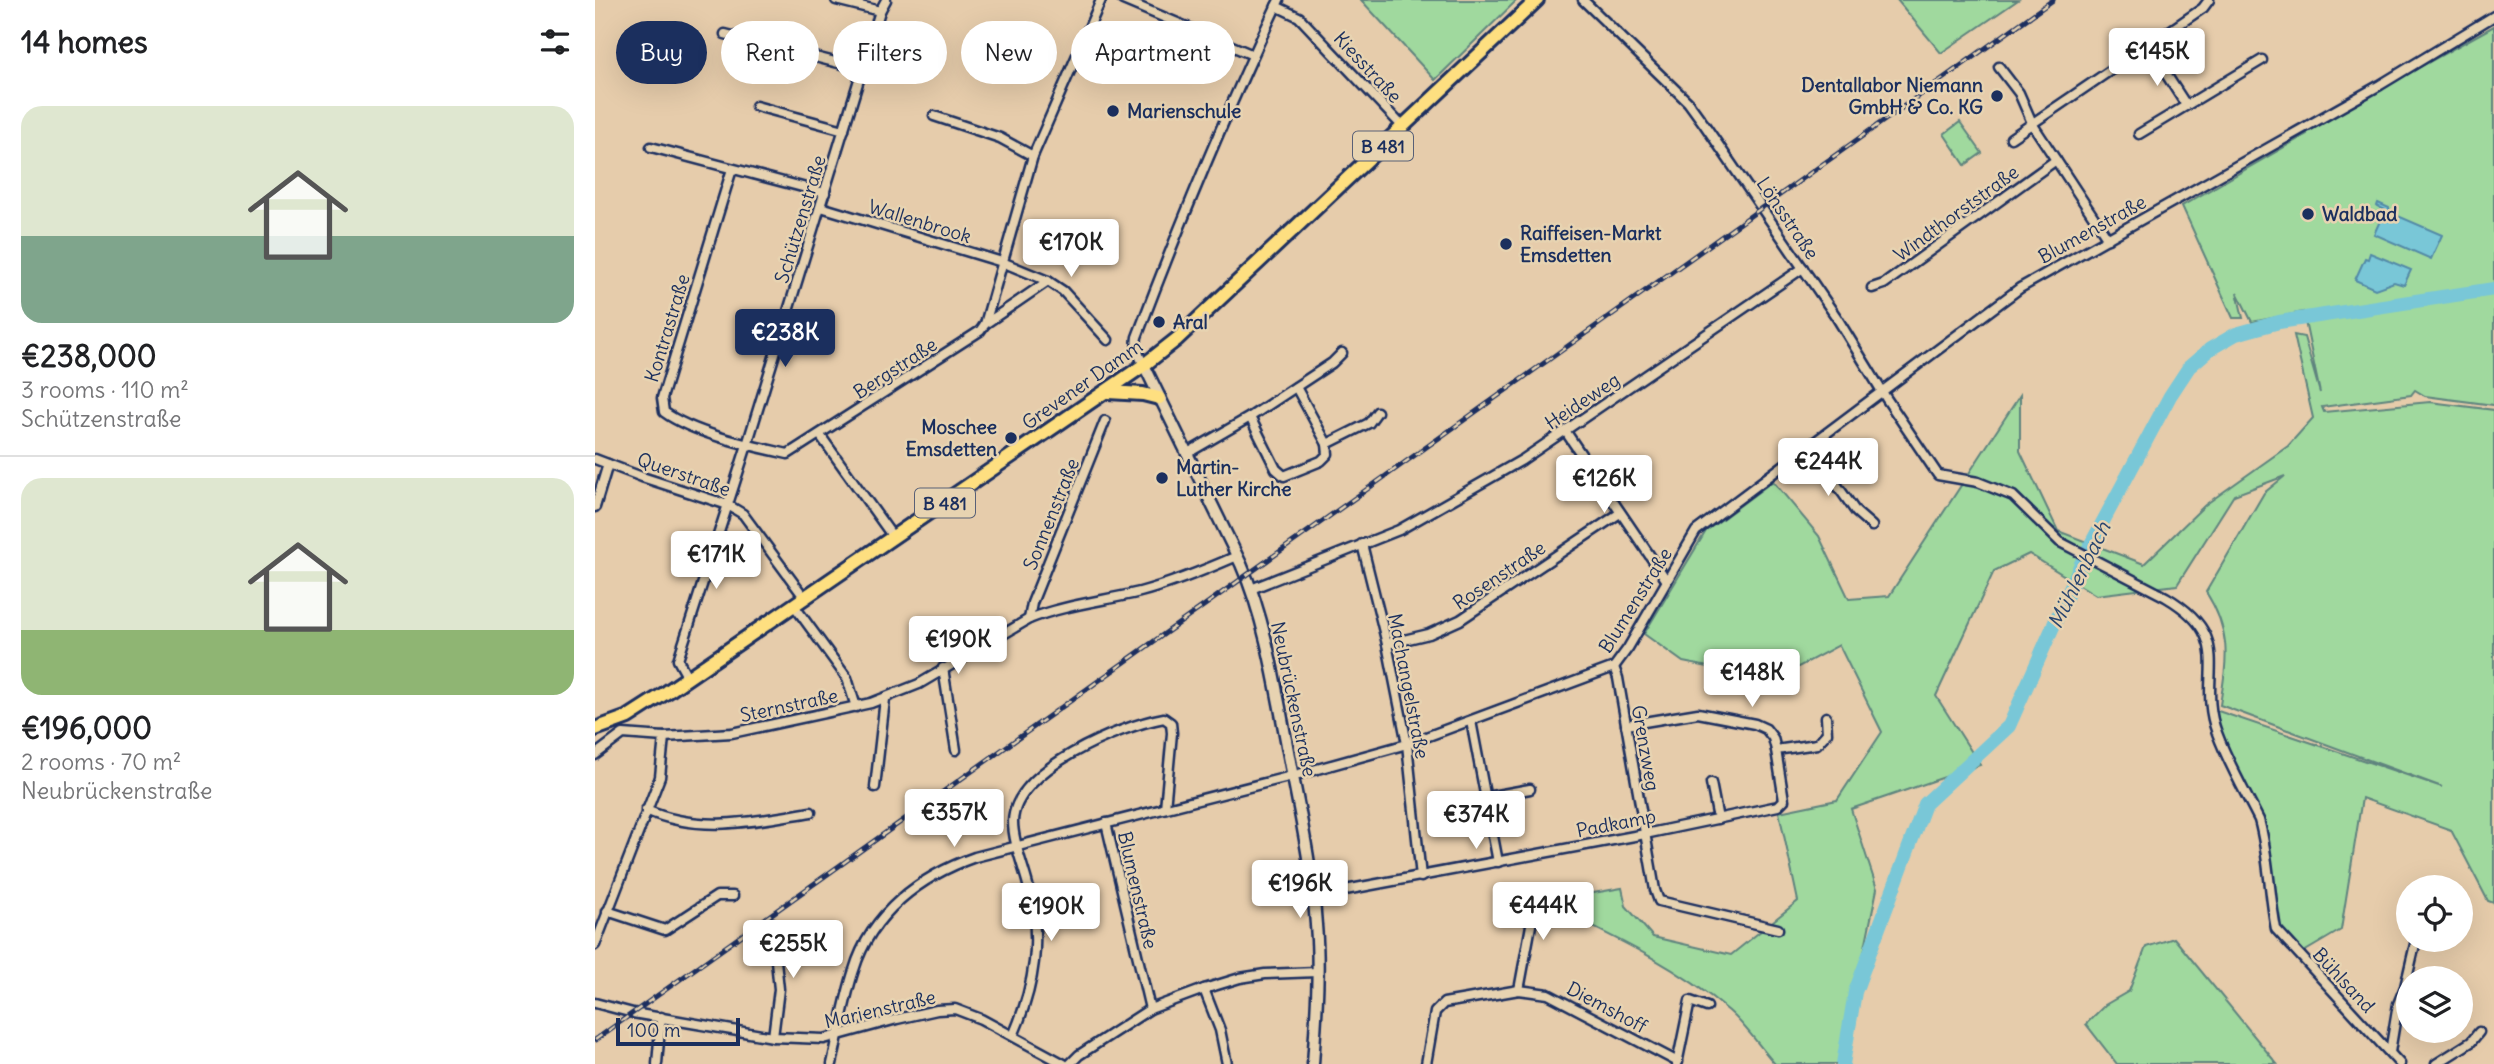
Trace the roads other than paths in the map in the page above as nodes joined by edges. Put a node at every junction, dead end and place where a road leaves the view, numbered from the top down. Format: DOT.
graph roads {
  1 [pos="836,0"];
  2 [pos="886,0"];
  3 [pos="1101,0"];
  4 [pos="1123,0"];
  5 [pos="1537,0"];
  6 [pos="1583,0"];
  7 [pos="2209,0"];
  8 [pos="1278,3"];
  9 [pos="880,11"];
  10 [pos="2494,16"];
  11 [pos="877,21"];
  12 [pos="2144,52"];
  13 [pos="1253,55"];
  14 [pos="2262,60"];
  15 [pos="1999,67"];
  16 [pos="858,84"];
  17 [pos="2186,105"];
  18 [pos="756,106"];
  19 [pos="935,116"];
  20 [pos="2033,125"];
  21 [pos="1403,127"];
  22 [pos="844,130"];
  23 [pos="2139,134"];
  24 [pos="2011,138"];
  25 [pos="651,147"];
  26 [pos="1033,156"];
  27 [pos="2056,160"];
  28 [pos="732,169"];
  29 [pos="825,192"];
  30 [pos="821,207"];
  31 [pos="2108,239"];
  32 [pos="1002,262"];
  33 [pos="1803,268"];
  34 [pos="1048,281"];
  35 [pos="1872,288"];
  36 [pos="985,324"];
  37 [pos="1108,340"];
  38 [pos="1342,353"];
  39 [pos="1144,365"];
  40 [pos="1296,387"];
  41 [pos="1883,390"];
  42 [pos="1107,392"];
  43 [pos="1159,398"];
  44 [pos="1377,412"];
  45 [pos="1251,417"];
  46 [pos="1105,421"];
  47 [pos="1566,432"];
  48 [pos="820,435"];
  49 [pos="1327,444"];
  50 [pos="747,445"];
  51 [pos="1808,446"];
  52 [pos="1185,454"];
  53 [pos="595,459"];
  54 [pos="608,464"];
  55 [pos="728,505"];
  56 [pos="595,507"];
  57 [pos="1620,513"];
  58 [pos="1872,526"];
  59 [pos="893,537"];
  60 [pos="1362,544"];
  61 [pos="1237,556"];
  62 [pos="1667,580"];
  63 [pos="1251,589"];
  64 [pos="799,601"];
  65 [pos="1029,620"];
  66 [pos="1387,645"];
  67 [pos="1613,667"];
  68 [pos="943,668"];
  69 [pos="688,678"];
  70 [pos="884,699"];
  71 [pos="856,706"];
  72 [pos="1826,717"];
  73 [pos="1471,721"];
  74 [pos="1626,725"];
  75 [pos="595,729"];
  76 [pos="664,737"];
  77 [pos="1407,744"];
  78 [pos="956,750"];
  79 [pos="1776,750"];
  80 [pos="595,755"];
  81 [pos="1292,776"];
  82 [pos="1711,783"];
  83 [pos="875,787"];
  84 [pos="1530,789"];
  85 [pos="1486,797"];
  86 [pos="1165,808"];
  87 [pos="646,810"];
  88 [pos="811,811"];
  89 [pos="1718,819"];
  90 [pos="1106,823"];
  91 [pos="1645,834"];
  92 [pos="1018,846"];
  93 [pos="1498,862"];
  94 [pos="1421,877"];
  95 [pos="733,896"];
  96 [pos="1313,896"];
  97 [pos="607,911"];
  98 [pos="1523,918"];
  99 [pos="772,923"];
  100 [pos="1777,929"];
  101 [pos="2276,929"];
  102 [pos="597,933"];
  103 [pos="595,945"];
  104 [pos="2413,952"];
  105 [pos="1317,972"];
  106 [pos="1204,989"];
  107 [pos="1519,990"];
  108 [pos="595,1003"];
  109 [pos="1707,1007"];
  110 [pos="1150,1009"];
  111 [pos="661,1017"];
  112 [pos="2479,1032"];
  113 [pos="1013,1036"];
  114 [pos="773,1037"];
  115 [pos="839,1037"];
  116 [pos="2390,1052"];
  117 [pos="1677,1063"];
  118 [pos="657,1064"];
  119 [pos="832,1064"];
  120 [pos="1064,1064"];
  121 [pos="1070,1064"];
  122 [pos="1227,1064"];
  123 [pos="1313,1064"];
  124 [pos="1426,1064"];
  125 [pos="2400,1064"];
  126 [pos="2436,1064"];
  1 -- 9 [label="street"];
  2 -- 9 [label="street, Schützenstraße"];
  3 -- 26 [label="street"];
  4 -- 13 [label="street"];
  5 -- 21 [label="main road, Grevener Damm / B 481"];
  6 -- 33 [label="street, Lönsstraße"];
  7 -- 12 [label="street"];
  8 -- 13 [label="street"];
  8 -- 21 [label="street, Kiesstraße"];
  9 -- 11 [label="street, Schützenstraße"];
  10 -- 31 [label="street, Blumenstraße"];
  12 -- 17 [label="street"];
  12 -- 20 [label="street"];
  13 -- 39 [label="street"];
  14 -- 17 [label="street"];
  15 -- 20 [label="street"];
  16 -- 22 [label="street, Schützenstraße"];
  17 -- 23 [label="street"];
  18 -- 22 [label="street"];
  19 -- 26 [label="street"];
  20 -- 24 [label="street"];
  20 -- 27 [label="street"];
  21 -- 39 [label="main road, Grevener Damm / B 481"];
  22 -- 29 [label="street, Schützenstraße"];
  25 -- 28 [label="street"];
  26 -- 32 [label="street"];
  27 -- 31 [label="street"];
  27 -- 35 [label="street, Windthorststraße"];
  28 -- 29 [label="street"];
  28 -- 50 [label="street, Kontrastraße"];
  29 -- 30 [label="street, Schützenstraße"];
  30 -- 32 [label="street, Wallenbrook"];
  30 -- 50 [label="street, Schützenstraße"];
  31 -- 41 [label="street, Blumenstraße"];
  32 -- 34 [label="street, Wallenbrook"];
  32 -- 36 [label="street"];
  33 -- 41 [label="street, Lönsstraße"];
  33 -- 47 [label="street, Heideweg"];
  34 -- 36 [label="street, Bergstraße"];
  34 -- 37 [label="street, Wallenbrook"];
  36 -- 48 [label="street, Bergstraße"];
  38 -- 40 [label="street"];
  39 -- 42 [label="main road, Grevener Damm / B 481"];
  39 -- 43 [label="street, Neubrückenstraße"];
  40 -- 45 [label="street"];
  40 -- 49 [label="street"];
  41 -- 51 [label="street, Blumenstraße"];
  41 -- 101 [label="street, Lönsstraße"];
  42 -- 43 [label="main road"];
  42 -- 59 [label="main road, Grevener Damm / B 481"];
  43 -- 52 [label="street, Neubrückenstraße"];
  44 -- 49 [label="street"];
  45 -- 49 [label="street"];
  45 -- 52 [label="street"];
  46 -- 65 [label="street, Sonnenstraße"];
  47 -- 57 [label="street"];
  47 -- 60 [label="street, Heideweg"];
  48 -- 50 [label="street, Bergstraße"];
  48 -- 59 [label="street"];
  50 -- 55 [label="street, Schützenstraße"];
  51 -- 58 [label="street"];
  51 -- 62 [label="street, Blumenstraße"];
  52 -- 61 [label="street, Neubrückenstraße"];
  53 -- 54 [label="street, Querstraße"];
  54 -- 55 [label="street, Querstraße"];
  54 -- 56 [label="street"];
  55 -- 64 [label="street, Querstraße"];
  55 -- 69 [label="street, Schützenstraße"];
  57 -- 62 [label="street"];
  57 -- 66 [label="street, Rosenstraße"];
  59 -- 64 [label="main road, Grevener Damm / B 481"];
  60 -- 63 [label="street, Heideweg"];
  60 -- 66 [label="street, Machangelstraße"];
  61 -- 63 [label="street, Neubrückenstraße"];
  61 -- 65 [label="street, Sternstraße"];
  62 -- 67 [label="street, Blumenstraße"];
  63 -- 81 [label="street, Neubrückenstraße"];
  64 -- 69 [label="main road, Grevener Damm / B 481"];
  64 -- 71 [label="street, Querstraße"];
  65 -- 68 [label="street, Sternstraße"];
  66 -- 77 [label="street, Machangelstraße"];
  67 -- 73 [label="street, Blumenstraße"];
  67 -- 74 [label="street, Grenzweg"];
  68 -- 70 [label="street, Sternstraße"];
  68 -- 78 [label="street"];
  69 -- 75 [label="main road, Grevener Damm / B 481"];
  70 -- 71 [label="street, Sternstraße"];
  70 -- 83 [label="street"];
  71 -- 76 [label="street, Sternstraße"];
  72 -- 79 [label="street"];
  73 -- 77 [label="street, Blumenstraße"];
  73 -- 85 [label="street"];
  74 -- 79 [label="street"];
  74 -- 91 [label="street, Grenzweg"];
  76 -- 80 [label="street, Sternstraße"];
  76 -- 87 [label="street"];
  77 -- 81 [label="street, Blumenstraße"];
  77 -- 94 [label="street, Machangelstraße"];
  79 -- 89 [label="street, Padkamp"];
  81 -- 86 [label="street, Blumenstraße"];
  81 -- 96 [label="street, Neubrückenstraße"];
  82 -- 89 [label="street"];
  84 -- 85 [label="street"];
  85 -- 93 [label="street"];
  86 -- 90 [label="street, Blumenstraße"];
  86 -- 92 [label="street"];
  87 -- 88 [label="street"];
  87 -- 97 [label="street"];
  89 -- 91 [label="street, Padkamp"];
  90 -- 92 [label="street"];
  90 -- 110 [label="street, Blumenstraße"];
  91 -- 93 [label="street, Padkamp"];
  91 -- 100 [label="street, Grenzweg"];
  92 -- 113 [label="street"];
  92 -- 115 [label="street"];
  93 -- 94 [label="street, Padkamp"];
  94 -- 96 [label="street, Padkamp"];
  95 -- 97 [label="street"];
  96 -- 105 [label="street, Neubrückenstraße"];
  97 -- 102 [label="street"];
  98 -- 107 [label="street"];
  99 -- 114 [label="street"];
  101 -- 116 [label="street, Bühlsand"];
  102 -- 103 [label="street"];
  104 -- 116 [label="street, Bühlsand"];
  105 -- 106 [label="street"];
  105 -- 123 [label="street, Neubrückenstraße"];
  106 -- 110 [label="street"];
  106 -- 122 [label="street"];
  107 -- 117 [label="street, Diemshoff"];
  107 -- 124 [label="street, Diemshoff"];
  108 -- 111 [label="street, Marienstraße"];
  109 -- 117 [label="street, Diemshoff"];
  110 -- 121 [label="street"];
  111 -- 114 [label="street, Marienstraße"];
  111 -- 118 [label="street"];
  112 -- 126 [label="street"];
  113 -- 115 [label="street, Marienstraße"];
  113 -- 120 [label="street, Marienstraße"];
  114 -- 115 [label="street, Marienstraße"];
  115 -- 119 [label="street"];
  116 -- 125 [label="street, Bühlsand"];
}
